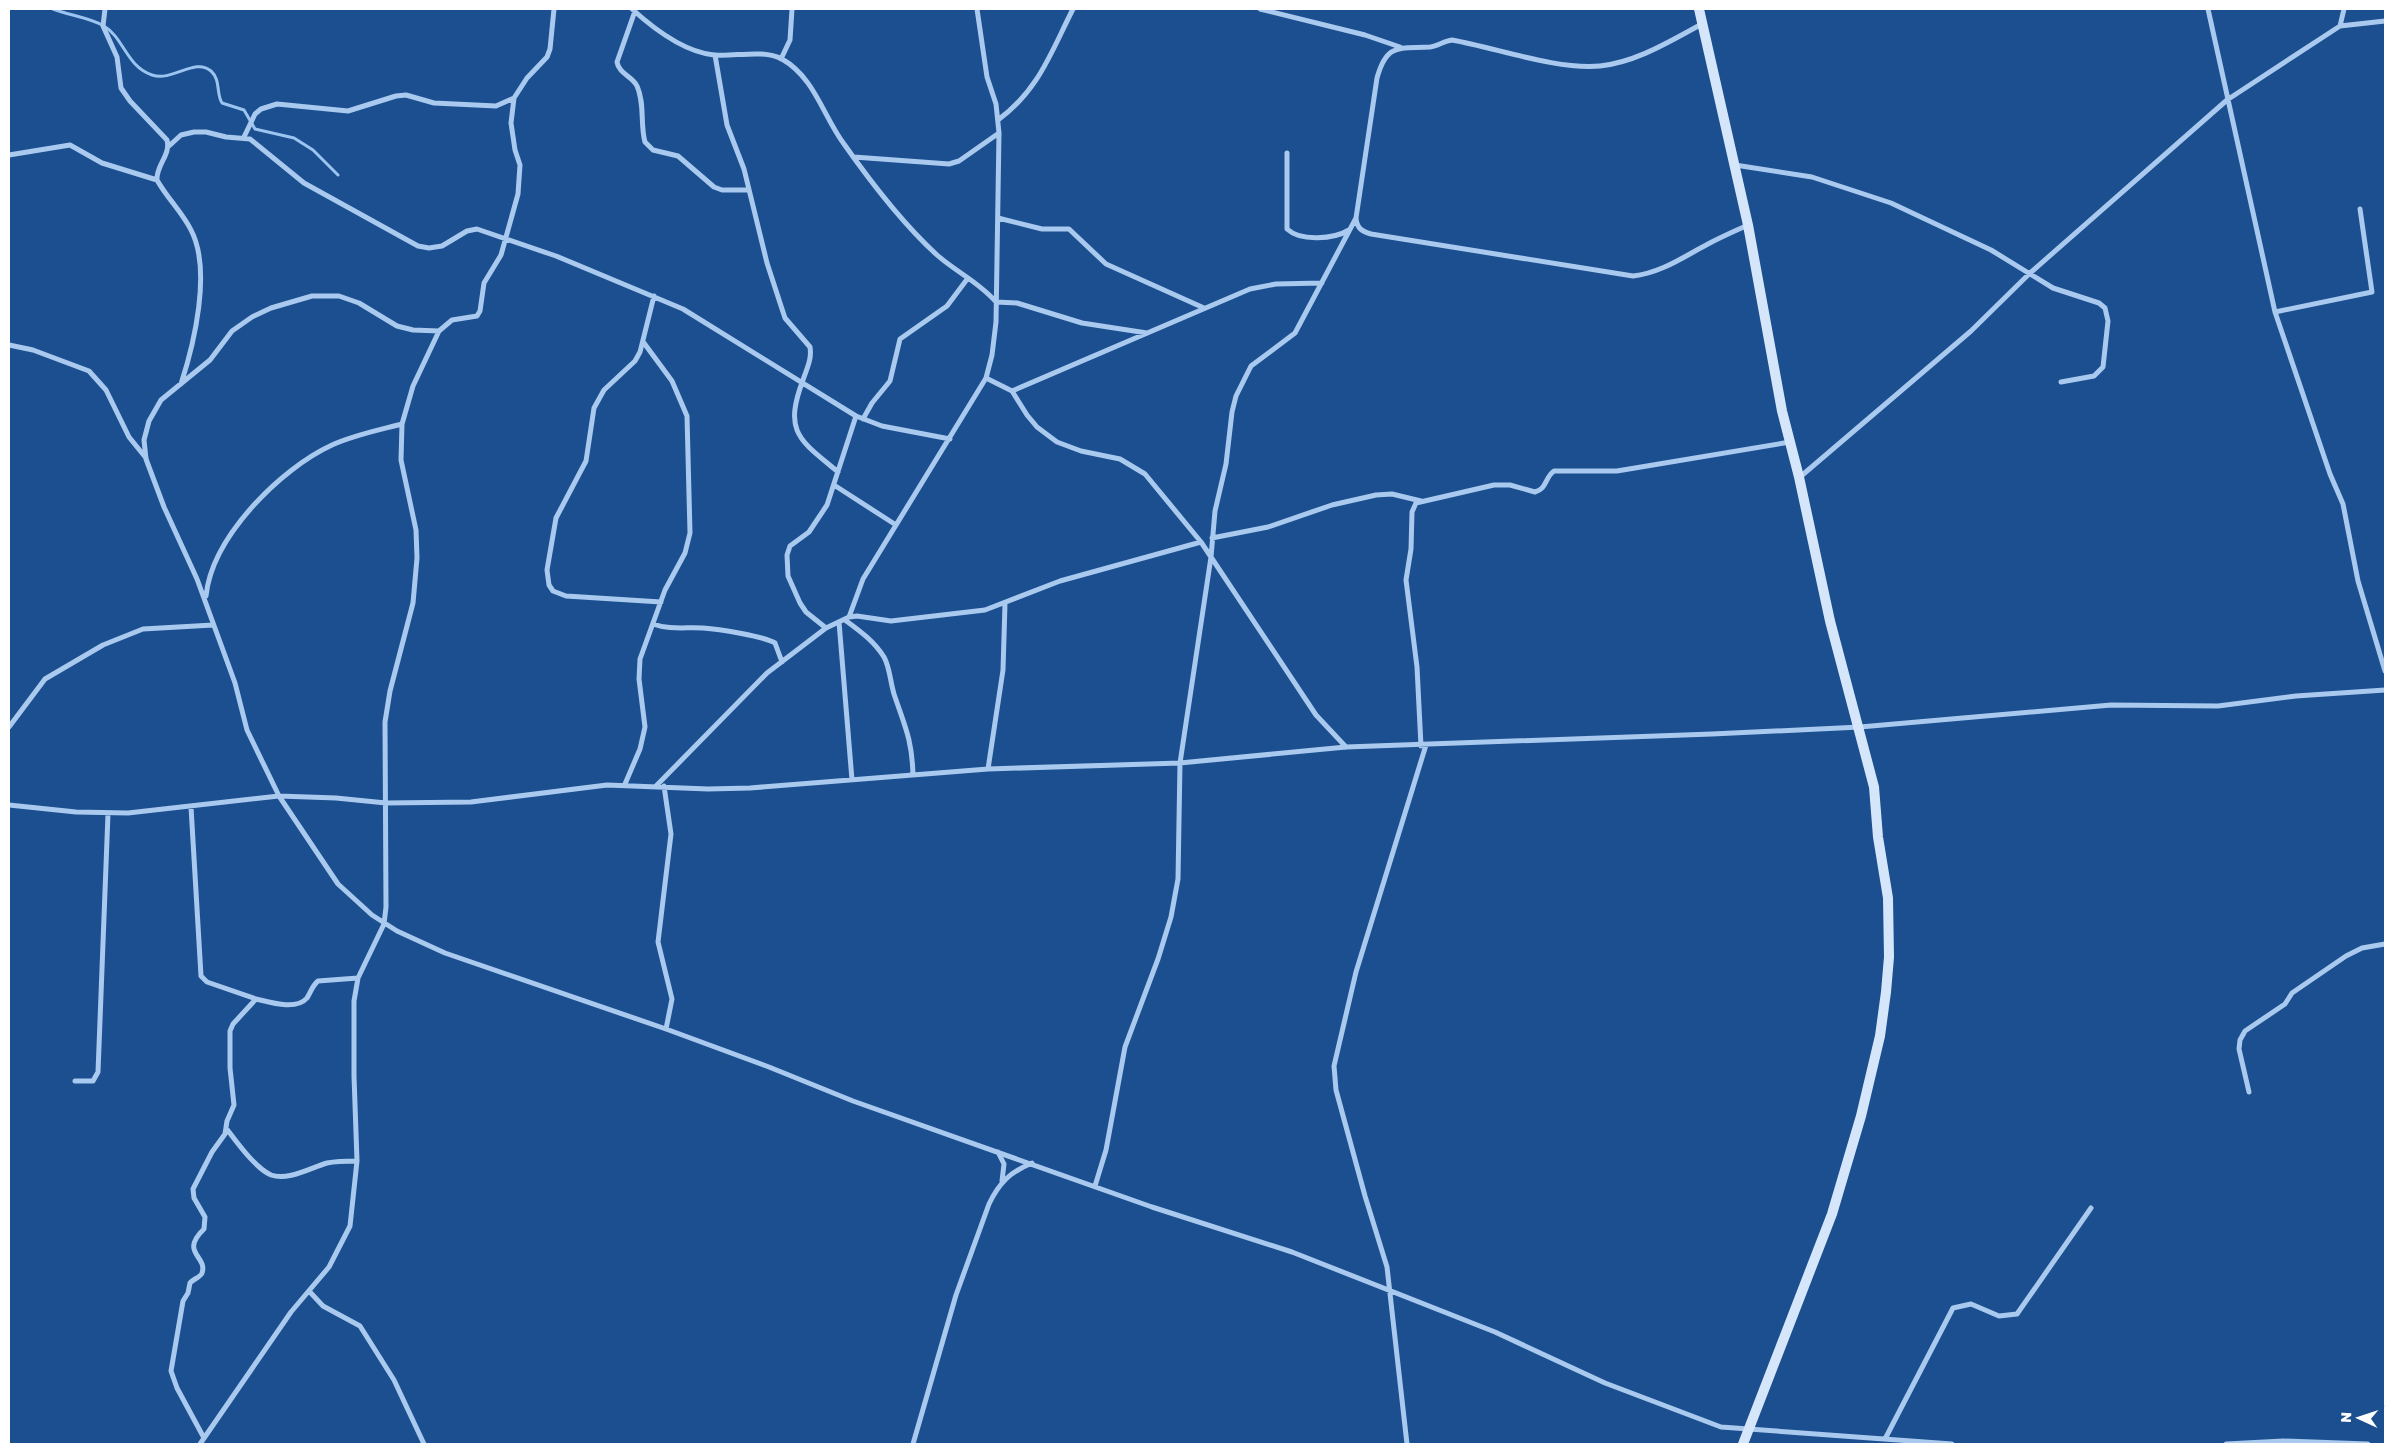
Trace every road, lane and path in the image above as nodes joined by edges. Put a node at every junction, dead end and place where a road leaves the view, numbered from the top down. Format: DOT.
graph roads {
  1 [pos="105,9"];
  2 [pos="554,9"];
  3 [pos="792,9"];
  4 [pos="978,9"];
  5 [pos="1073,9"];
  6 [pos="1260,9"];
  7 [pos="1699,9"];
  8 [pos="2208,9"];
  9 [pos="2344,9"];
  10 [pos="634,10"];
  11 [pos="2385,21"];
  12 [pos="1702,24"];
  13 [pos="2340,26"];
  14 [pos="1400,47"];
  15 [pos="715,55"];
  16 [pos="781,59"];
  17 [pos="514,98"];
  18 [pos="2226,100"];
  19 [pos="998,120"];
  20 [pos="999,133"];
  21 [pos="244,137"];
  22 [pos="169,146"];
  23 [pos="1287,153"];
  24 [pos="9,155"];
  25 [pos="854,158"];
  26 [pos="1735,165"];
  27 [pos="157,180"];
  28 [pos="749,190"];
  29 [pos="2360,210"];
  30 [pos="998,218"];
  31 [pos="1356,218"];
  32 [pos="1748,225"];
  33 [pos="1349,230"];
  34 [pos="505,238"];
  35 [pos="2029,274"];
  36 [pos="968,278"];
  37 [pos="1322,283"];
  38 [pos="654,296"];
  39 [pos="996,302"];
  40 [pos="1204,308"];
  41 [pos="2276,312"];
  42 [pos="439,331"];
  43 [pos="1147,333"];
  44 [pos="644,343"];
  45 [pos="9,345"];
  46 [pos="986,378"];
  47 [pos="802,382"];
  48 [pos="2061,382"];
  49 [pos="180,384"];
  50 [pos="1012,391"];
  51 [pos="856,416"];
  52 [pos="863,419"];
  53 [pos="402,424"];
  54 [pos="950,439"];
  55 [pos="1790,442"];
  56 [pos="146,459"];
  57 [pos="838,472"];
  58 [pos="1799,478"];
  59 [pos="834,485"];
  60 [pos="1421,501"];
  61 [pos="896,525"];
  62 [pos="1212,538"];
  63 [pos="1200,542"];
  64 [pos="1211,557"];
  65 [pos="205,599"];
  66 [pos="661,602"];
  67 [pos="1005,604"];
  68 [pos="847,618"];
  69 [pos="839,622"];
  70 [pos="653,624"];
  71 [pos="212,625"];
  72 [pos="826,628"];
  73 [pos="782,662"];
  74 [pos="2385,671"];
  75 [pos="2385,690"];
  76 [pos="1860,726"];
  77 [pos="9,727"];
  78 [pos="1424,745"];
  79 [pos="1346,747"];
  80 [pos="1180,762"];
  81 [pos="988,769"];
  82 [pos="912,776"];
  83 [pos="852,780"];
  84 [pos="625,784"];
  85 [pos="656,786"];
  86 [pos="664,786"];
  87 [pos="279,796"];
  88 [pos="386,803"];
  89 [pos="9,805"];
  90 [pos="191,807"];
  91 [pos="108,814"];
  92 [pos="384,924"];
  93 [pos="2385,944"];
  94 [pos="358,978"];
  95 [pos="256,999"];
  96 [pos="666,1029"];
  97 [pos="75,1081"];
  98 [pos="2249,1092"];
  99 [pos="226,1127"];
  100 [pos="998,1152"];
  101 [pos="357,1161"];
  102 [pos="1032,1163"];
  103 [pos="1002,1182"];
  104 [pos="1095,1186"];
  105 [pos="2090,1208"];
  106 [pos="1390,1289"];
  107 [pos="309,1291"];
  108 [pos="1749,1429"];
  109 [pos="204,1438"];
  110 [pos="1885,1440"];
  111 [pos="1892,1442"];
  112 [pos="200,1444"];
  113 [pos="424,1444"];
  114 [pos="913,1444"];
  115 [pos="1407,1444"];
  116 [pos="1743,1444"];
  117 [pos="1952,1444"];
  118 [pos="2226,1444"];
  119 [pos="2368,1444"];
  1 -- 22 [label="street"];
  2 -- 17 [label="street"];
  3 -- 16 [label="street"];
  4 -- 19 [label="street"];
  5 -- 19 [label="street"];
  6 -- 14 [label="street"];
  7 -- 12 [label="street"];
  8 -- 18 [label="street"];
  9 -- 13 [label="street"];
  10 -- 15 [label="street"];
  10 -- 28 [label="street"];
  11 -- 13 [label="street"];
  12 -- 14 [label="street"];
  12 -- 26 [label="street"];
  13 -- 18 [label="street"];
  14 -- 31 [label="street"];
  15 -- 16 [label="street"];
  15 -- 28 [label="street"];
  16 -- 25 [label="street"];
  17 -- 21 [label="street"];
  17 -- 34 [label="street"];
  18 -- 35 [label="street"];
  18 -- 41 [label="street"];
  19 -- 20 [label="street"];
  20 -- 25 [label="street"];
  20 -- 30 [label="street"];
  21 -- 22 [label="street"];
  21 -- 34 [label="street"];
  22 -- 27 [label="street"];
  23 -- 33 [label="street"];
  24 -- 27 [label="street"];
  25 -- 36 [label="street"];
  26 -- 32 [label="street"];
  26 -- 35 [label="street"];
  27 -- 49 [label="street"];
  28 -- 47 [label="street"];
  29 -- 41 [label="street"];
  30 -- 39 [label="street"];
  30 -- 40 [label="street"];
  31 -- 32 [label="street"];
  31 -- 33 [label="street"];
  32 -- 55 [label="street"];
  33 -- 37 [label="street"];
  34 -- 38 [label="street"];
  34 -- 42 [label="street"];
  35 -- 48 [label="street"];
  35 -- 58 [label="street"];
  36 -- 39 [label="street"];
  36 -- 52 [label="street"];
  37 -- 40 [label="street"];
  37 -- 62 [label="street"];
  38 -- 44 [label="street"];
  38 -- 47 [label="street"];
  39 -- 43 [label="street"];
  39 -- 46 [label="street"];
  40 -- 43 [label="street"];
  41 -- 74 [label="street"];
  42 -- 49 [label="street"];
  42 -- 53 [label="street"];
  43 -- 50 [label="street"];
  44 -- 66 [label="street"];
  44 -- 66 [label="street"];
  45 -- 56 [label="street"];
  46 -- 50 [label="street"];
  46 -- 54 [label="street"];
  47 -- 51 [label="street"];
  47 -- 57 [label="street"];
  49 -- 56 [label="street"];
  50 -- 63 [label="street"];
  51 -- 52 [label="street"];
  51 -- 57 [label="street"];
  52 -- 54 [label="street"];
  53 -- 65 [label="street"];
  53 -- 88 [label="street"];
  54 -- 61 [label="street"];
  55 -- 58 [label="street"];
  55 -- 60 [label="street"];
  56 -- 65 [label="street"];
  57 -- 59 [label="street"];
  58 -- 76 [label="street"];
  59 -- 61 [label="street"];
  59 -- 72 [label="street"];
  60 -- 62 [label="street"];
  60 -- 78 [label="street"];
  61 -- 68 [label="street"];
  62 -- 64 [label="street"];
  63 -- 64 [label="street"];
  63 -- 67 [label="street"];
  64 -- 79 [label="street"];
  64 -- 80 [label="street"];
  65 -- 71 [label="street"];
  66 -- 70 [label="street"];
  67 -- 68 [label="street"];
  67 -- 81 [label="street"];
  68 -- 69 [label="street"];
  68 -- 82 [label="street"];
  69 -- 72 [label="street"];
  69 -- 83 [label="street"];
  70 -- 73 [label="street"];
  70 -- 84 [label="street"];
  71 -- 77 [label="street"];
  71 -- 87 [label="street"];
  72 -- 73 [label="street"];
  73 -- 85 [label="street"];
  75 -- 76 [label="street"];
  76 -- 78 [label="street"];
  76 -- 108 [label="street"];
  78 -- 79 [label="street"];
  78 -- 106 [label="street"];
  79 -- 80 [label="street"];
  80 -- 81 [label="street"];
  80 -- 104 [label="street"];
  81 -- 82 [label="street"];
  82 -- 83 [label="street"];
  83 -- 86 [label="street"];
  84 -- 85 [label="street"];
  84 -- 88 [label="street"];
  85 -- 86 [label="street"];
  86 -- 96 [label="street"];
  87 -- 88 [label="street"];
  87 -- 90 [label="street"];
  87 -- 92 [label="street"];
  88 -- 92 [label="street"];
  89 -- 91 [label="street"];
  90 -- 91 [label="street"];
  90 -- 95 [label="street"];
  91 -- 97 [label="street"];
  92 -- 94 [label="street"];
  92 -- 96 [label="street"];
  93 -- 98 [label="street"];
  94 -- 95 [label="street"];
  94 -- 101 [label="street"];
  95 -- 99 [label="street"];
  96 -- 100 [label="street"];
  99 -- 101 [label="street"];
  99 -- 109 [label="street"];
  100 -- 102 [label="street"];
  100 -- 103 [label="street"];
  101 -- 107 [label="street"];
  102 -- 103 [label="street"];
  102 -- 104 [label="street"];
  103 -- 114 [label="street"];
  104 -- 106 [label="street"];
  105 -- 110 [label="street"];
  106 -- 108 [label="street"];
  106 -- 115 [label="street"];
  107 -- 109 [label="street"];
  107 -- 113 [label="street"];
  108 -- 110 [label="street"];
  108 -- 116 [label="street"];
  109 -- 112 [label="street"];
  110 -- 111 [label="street"];
  111 -- 117 [label="street"];
  118 -- 119 [label="street"];
}
